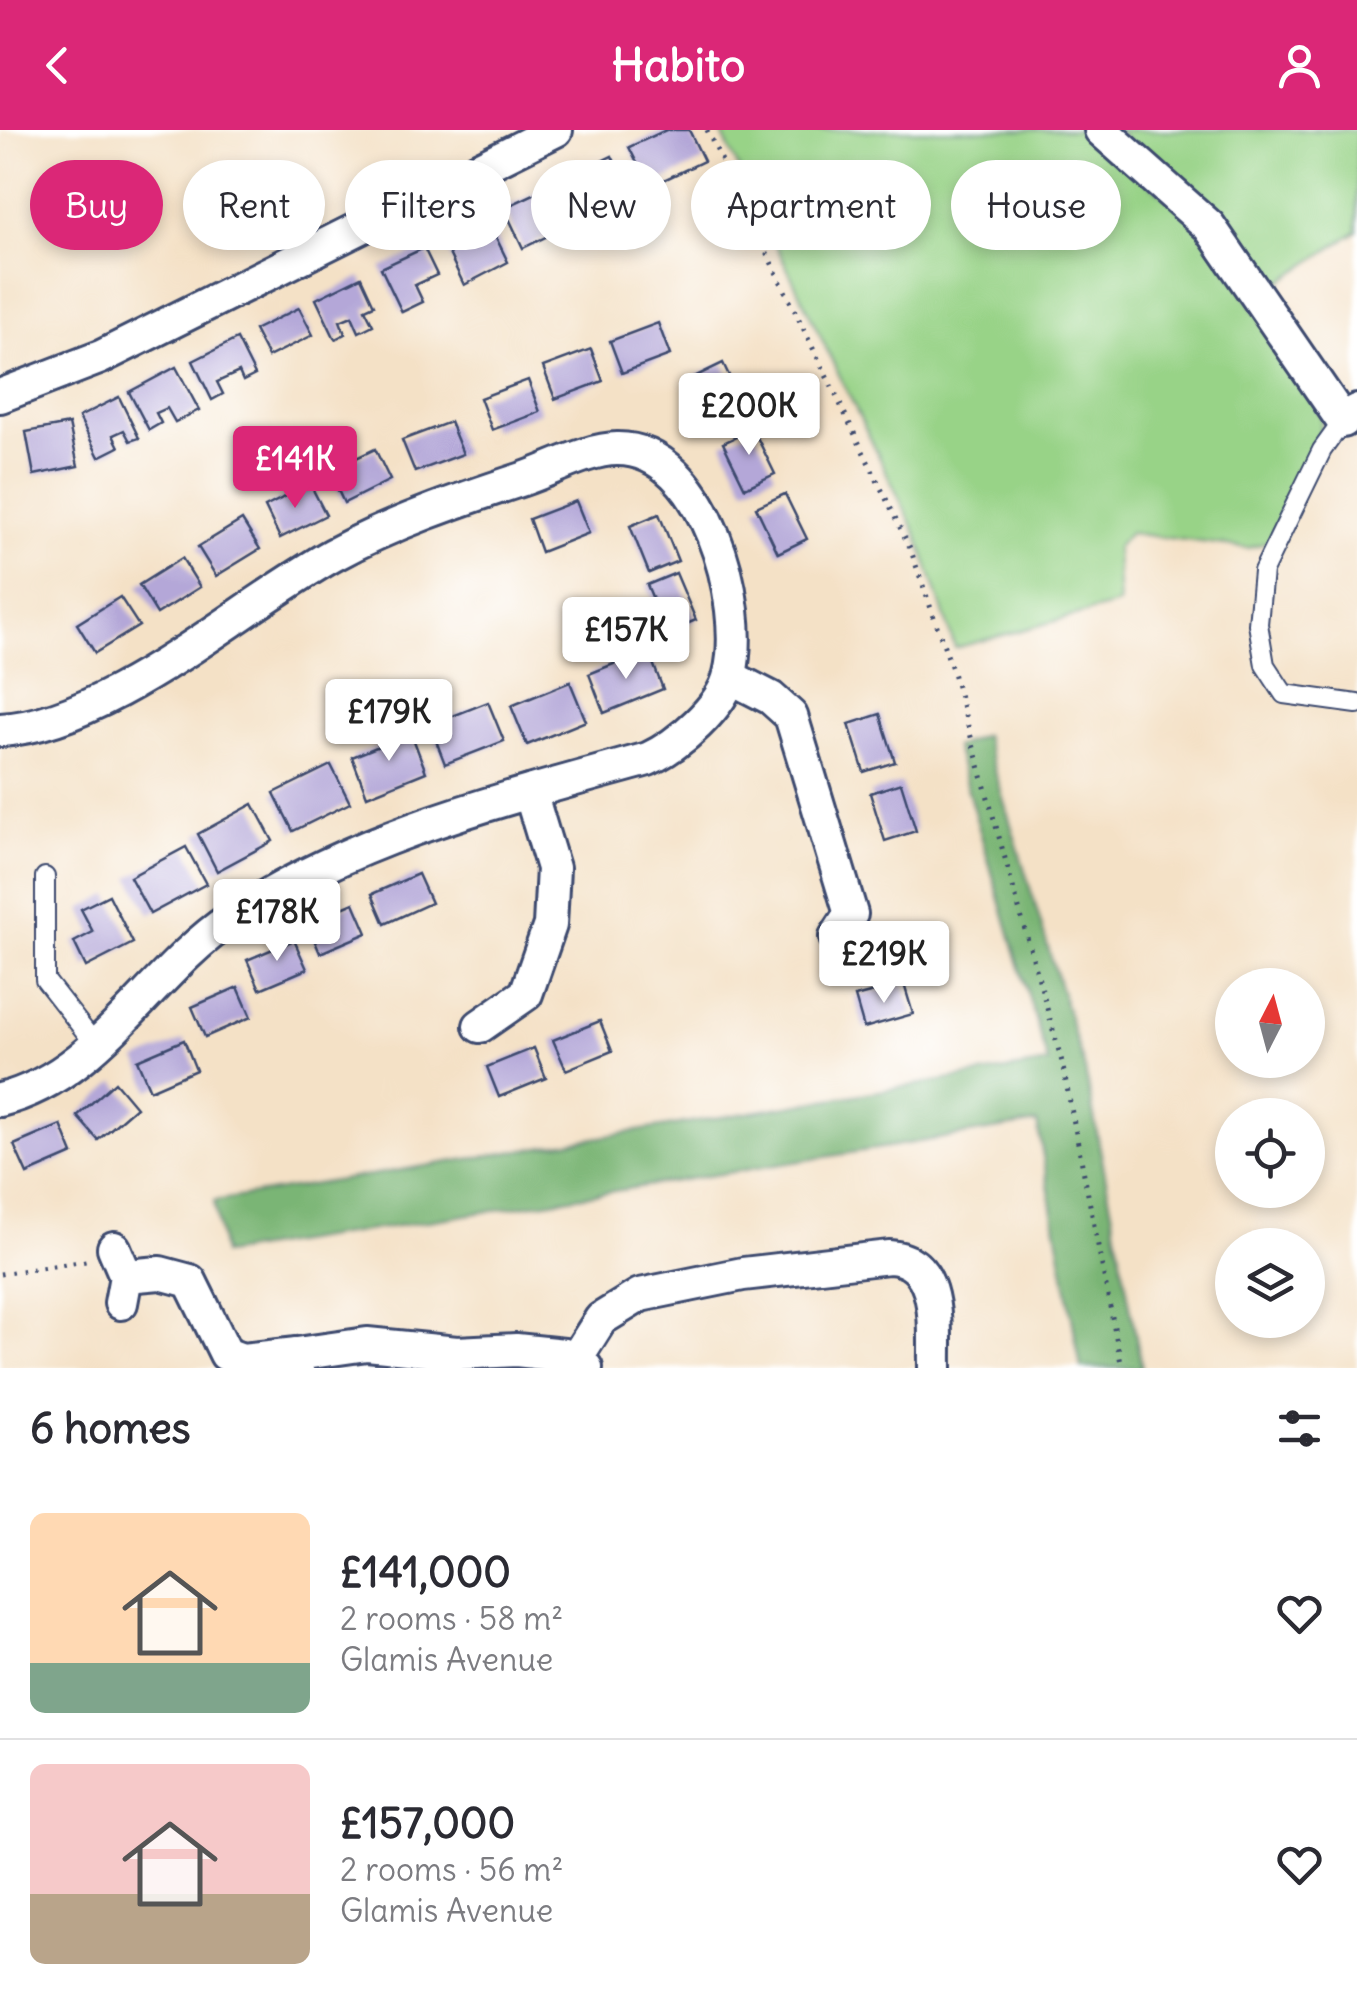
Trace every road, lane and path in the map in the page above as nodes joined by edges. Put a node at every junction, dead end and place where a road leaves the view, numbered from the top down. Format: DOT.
graph roads {
  1 [pos="556,130"];
  2 [pos="706,130"];
  3 [pos="1101,130"];
  4 [pos="0,396"];
  5 [pos="1352,419"];
  6 [pos="730,677"];
  7 [pos="1357,704"];
  8 [pos="0,730"];
  9 [pos="530,792"];
  10 [pos="44,877"];
  11 [pos="836,937"];
  12 [pos="480,1026"];
  13 [pos="95,1044"];
  14 [pos="0,1100"];
  15 [pos="0,1274"];
  16 [pos="120,1276"];
  17 [pos="297,1361"];
  18 [pos="580,1364"];
  19 [pos="935,1368"];
  20 [pos="1122,1368"];
  1 -- 4 [label="street"];
  2 -- 20 [label="path"];
  3 -- 5 [label="street"];
  5 -- 7 [label="lane"];
  6 -- 8 [label="street"];
  6 -- 9 [label="street"];
  6 -- 11 [label="street"];
  9 -- 12 [label="street"];
  9 -- 13 [label="street"];
  10 -- 13 [label="lane"];
  13 -- 14 [label="street"];
  15 -- 16 [label="path"];
  16 -- 17 [label="street"];
  17 -- 18 [label="street"];
  18 -- 19 [label="street"];
}
